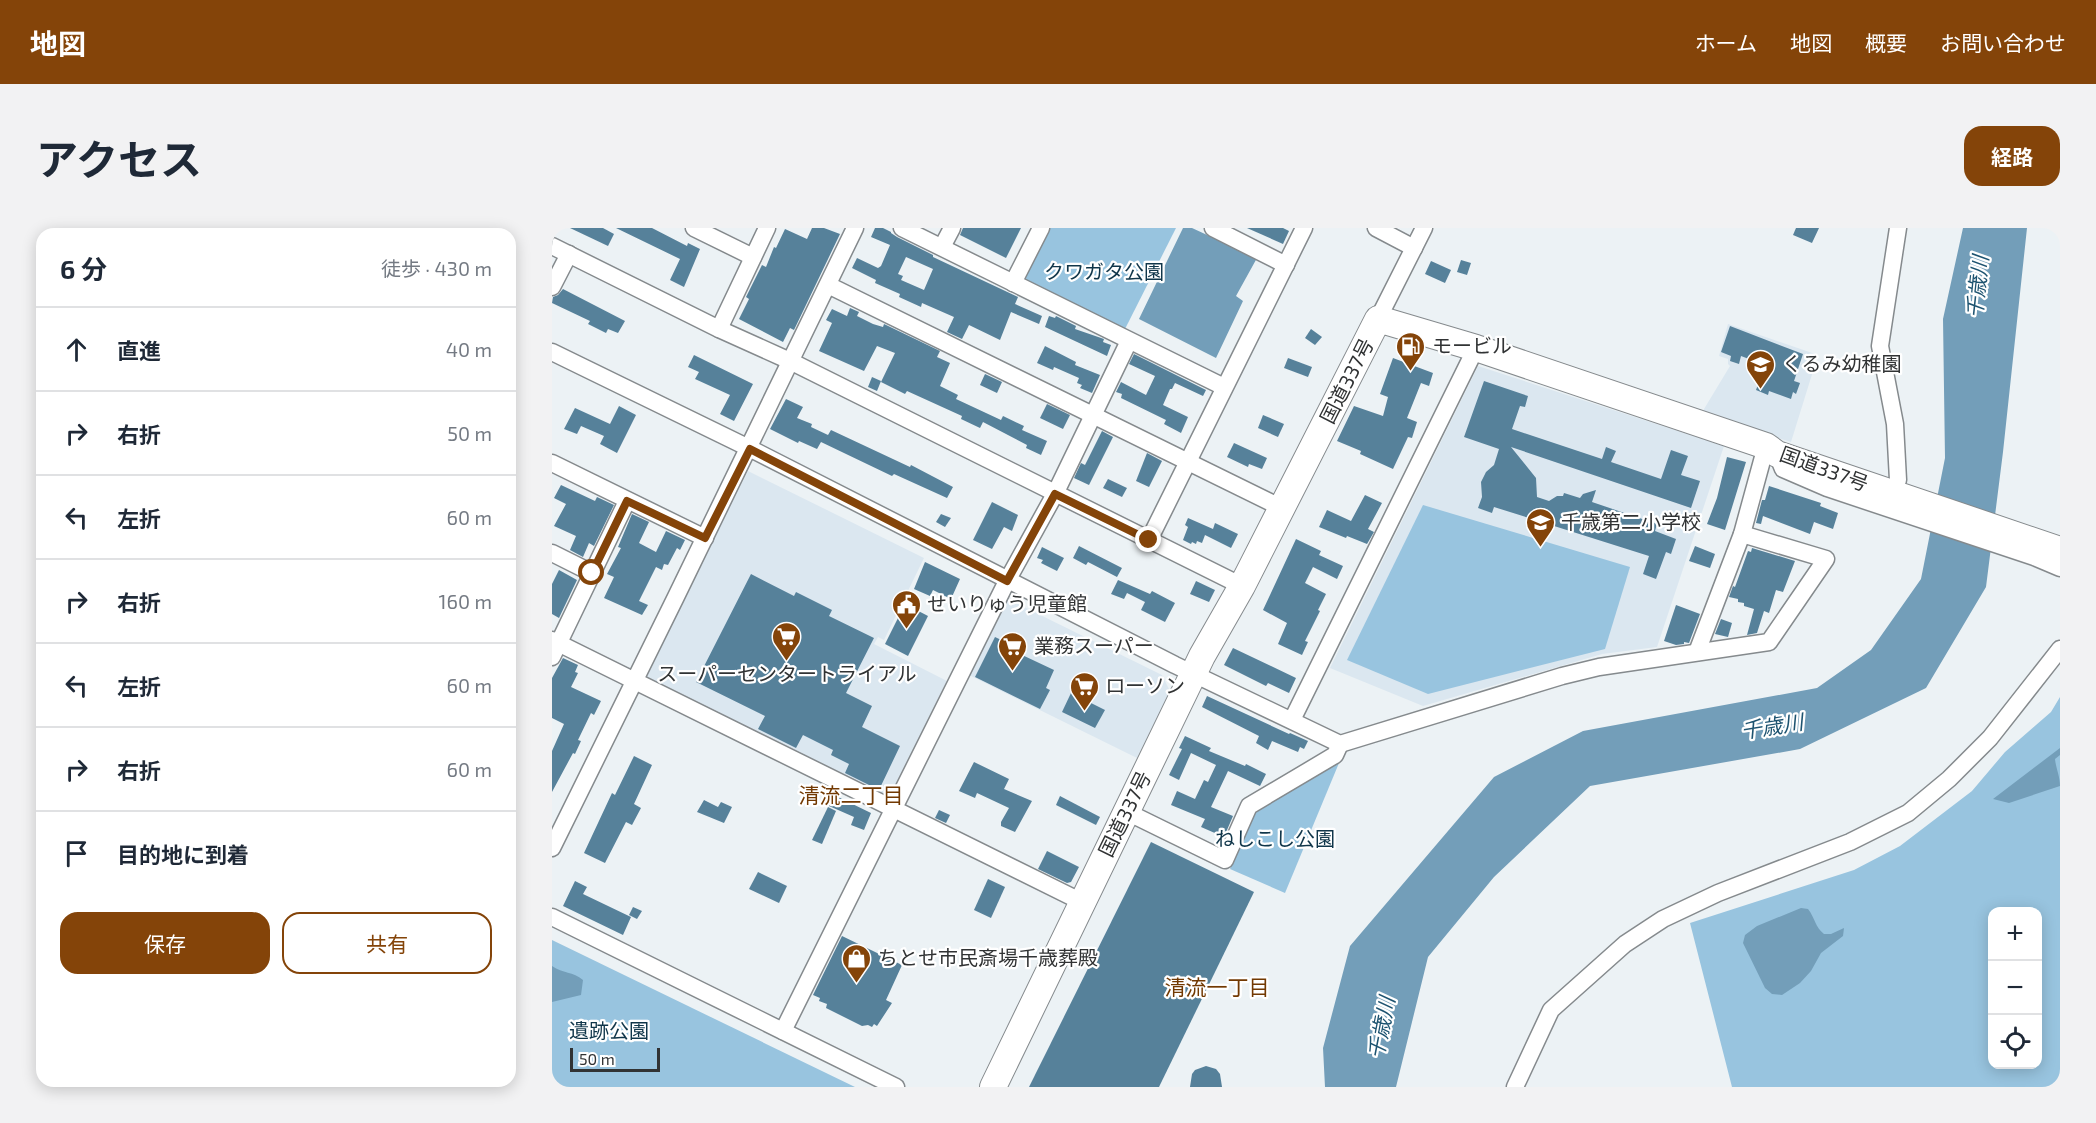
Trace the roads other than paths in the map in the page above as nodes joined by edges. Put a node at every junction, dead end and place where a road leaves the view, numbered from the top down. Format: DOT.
graph roads {
  1 [pos="694,228"];
  2 [pos="767,228"];
  3 [pos="855,228"];
  4 [pos="902,228"];
  5 [pos="952,228"];
  6 [pos="1041,228"];
  7 [pos="1213,228"];
  8 [pos="1304,228"];
  9 [pos="1376,228"];
  10 [pos="1424,228"];
  11 [pos="1898,228"];
  12 [pos="552,246"];
  13 [pos="942,247"];
  14 [pos="1414,248"];
  15 [pos="568,254"];
  16 [pos="753,257"];
  17 [pos="1286,265"];
  18 [pos="1013,283"];
  19 [pos="828,285"];
  20 [pos="552,286"];
  21 [pos="1378,319"];
  22 [pos="719,329"];
  23 [pos="1129,341"];
  24 [pos="1476,348"];
  25 [pos="552,352"];
  26 [pos="790,361"];
  27 [pos="1224,387"];
  28 [pos="1093,416"];
  29 [pos="750,449"];
  30 [pos="1772,450"];
  31 [pos="1187,462"];
  32 [pos="552,464"];
  33 [pos="1882,490"];
  34 [pos="1055,494"];
  35 [pos="627,501"];
  36 [pos="1282,508"];
  37 [pos="1742,534"];
  38 [pos="705,538"];
  39 [pos="1149,540"];
  40 [pos="2046,550"];
  41 [pos="552,553"];
  42 [pos="2060,568"];
  43 [pos="592,573"];
  44 [pos="1007,581"];
  45 [pos="1242,586"];
  46 [pos="554,647"];
  47 [pos="2060,649"];
  48 [pos="1697,652"];
  49 [pos="1194,673"];
  50 [pos="635,680"];
  51 [pos="1292,720"];
  52 [pos="1340,744"];
  53 [pos="893,810"];
  54 [pos="1127,812"];
  55 [pos="552,848"];
  56 [pos="1082,902"];
  57 [pos="552,917"];
  58 [pos="783,1031"];
  59 [pos="896,1087"];
  60 [pos="993,1087"];
  61 [pos="1515,1087"];
  1 -- 16 [label="street"];
  2 -- 16 [label="street"];
  3 -- 19 [label="street"];
  4 -- 13 [label="street"];
  5 -- 13 [label="street"];
  6 -- 18 [label="street"];
  7 -- 17 [label="street"];
  8 -- 17 [label="street"];
  9 -- 14 [label="street"];
  10 -- 14 [label="street"];
  11 -- 33 [label="street"];
  12 -- 15 [label="street"];
  13 -- 18 [label="street"];
  14 -- 21 [label="street"];
  15 -- 20 [label="street"];
  15 -- 22 [label="street"];
  16 -- 22 [label="street"];
  17 -- 27 [label="street"];
  18 -- 23 [label="street"];
  19 -- 26 [label="street"];
  19 -- 28 [label="street"];
  21 -- 24 [label="highway, 国道337号"];
  21 -- 36 [label="highway, 国道337号"];
  22 -- 26 [label="street"];
  23 -- 27 [label="street"];
  23 -- 28 [label="street"];
  24 -- 30 [label="highway, 国道337号"];
  24 -- 51 [label="street"];
  25 -- 29 [label="street"];
  26 -- 29 [label="street"];
  26 -- 34 [label="street"];
  27 -- 31 [label="street"];
  28 -- 31 [label="street"];
  28 -- 34 [label="street"];
  29 -- 38 [label="street"];
  29 -- 44 [label="street"];
  30 -- 33 [label="highway, 国道337号"];
  30 -- 37 [label="street"];
  31 -- 36 [label="street"];
  31 -- 39 [label="street"];
  32 -- 35 [label="street"];
  33 -- 40 [label="highway, 国道337号"];
  34 -- 39 [label="street"];
  34 -- 44 [label="street"];
  35 -- 38 [label="street"];
  35 -- 43 [label="street"];
  36 -- 45 [label="highway, 国道337号"];
  37 -- 48 [label="street"];
  37 -- 48 [label="street"];
  38 -- 50 [label="street"];
  39 -- 45 [label="street"];
  40 -- 42 [label="street"];
  41 -- 43 [label="street"];
  43 -- 46 [label="street"];
  44 -- 49 [label="street"];
  44 -- 53 [label="street"];
  45 -- 49 [label="highway, 国道337号"];
  46 -- 50 [label="street"];
  47 -- 61 [label="street"];
  48 -- 52 [label="street"];
  49 -- 51 [label="street"];
  49 -- 54 [label="highway, 国道337号"];
  50 -- 53 [label="street"];
  50 -- 55 [label="street"];
  51 -- 52 [label="street"];
  52 -- 54 [label="street"];
  53 -- 56 [label="street"];
  53 -- 58 [label="street"];
  54 -- 56 [label="highway, 国道337号"];
  56 -- 60 [label="highway, 国道337号"];
  57 -- 58 [label="street"];
  58 -- 59 [label="street"];
}
